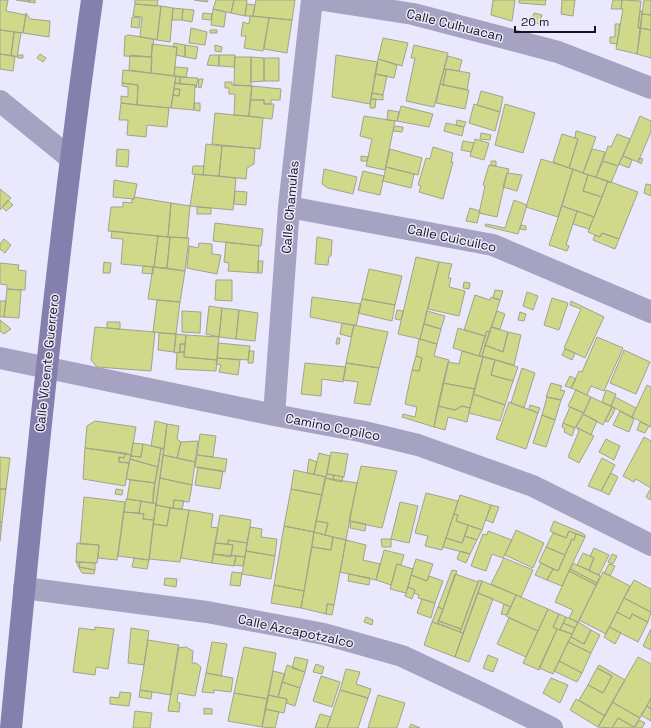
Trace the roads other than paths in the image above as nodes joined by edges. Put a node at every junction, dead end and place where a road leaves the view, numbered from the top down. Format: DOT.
graph roads {
  1 [pos="92,0"];
  2 [pos="312,0"];
  3 [pos="323,0"];
  4 [pos="651,88"];
  5 [pos="0,101"];
  6 [pos="70,158"];
  7 [pos="289,207"];
  8 [pos="651,312"];
  9 [pos="0,358"];
  10 [pos="46,369"];
  11 [pos="274,415"];
  12 [pos="651,545"];
  13 [pos="24,588"];
  14 [pos="11,728"];
  15 [pos="552,728"];
  1 -- 6 [label="main road, Calle Vicente Guerrero"];
  2 -- 7 [label="street, Calle Chamulas"];
  3 -- 4 [label="street, Calle Culhuacan"];
  5 -- 6 [label="street"];
  6 -- 10 [label="main road, Calle Vicente Guerrero"];
  7 -- 8 [label="street, Calle Cuicuilco"];
  7 -- 11 [label="street, Calle Chamulas"];
  9 -- 10 [label="street, Camino Copilco"];
  10 -- 11 [label="street, Camino Copilco"];
  10 -- 13 [label="main road, Calle Vicente Guerrero"];
  11 -- 12 [label="street, Camino Copilco"];
  13 -- 14 [label="main road, Calle Vicente Guerrero"];
  13 -- 15 [label="street, Calle Azcapotzalco"];
}
